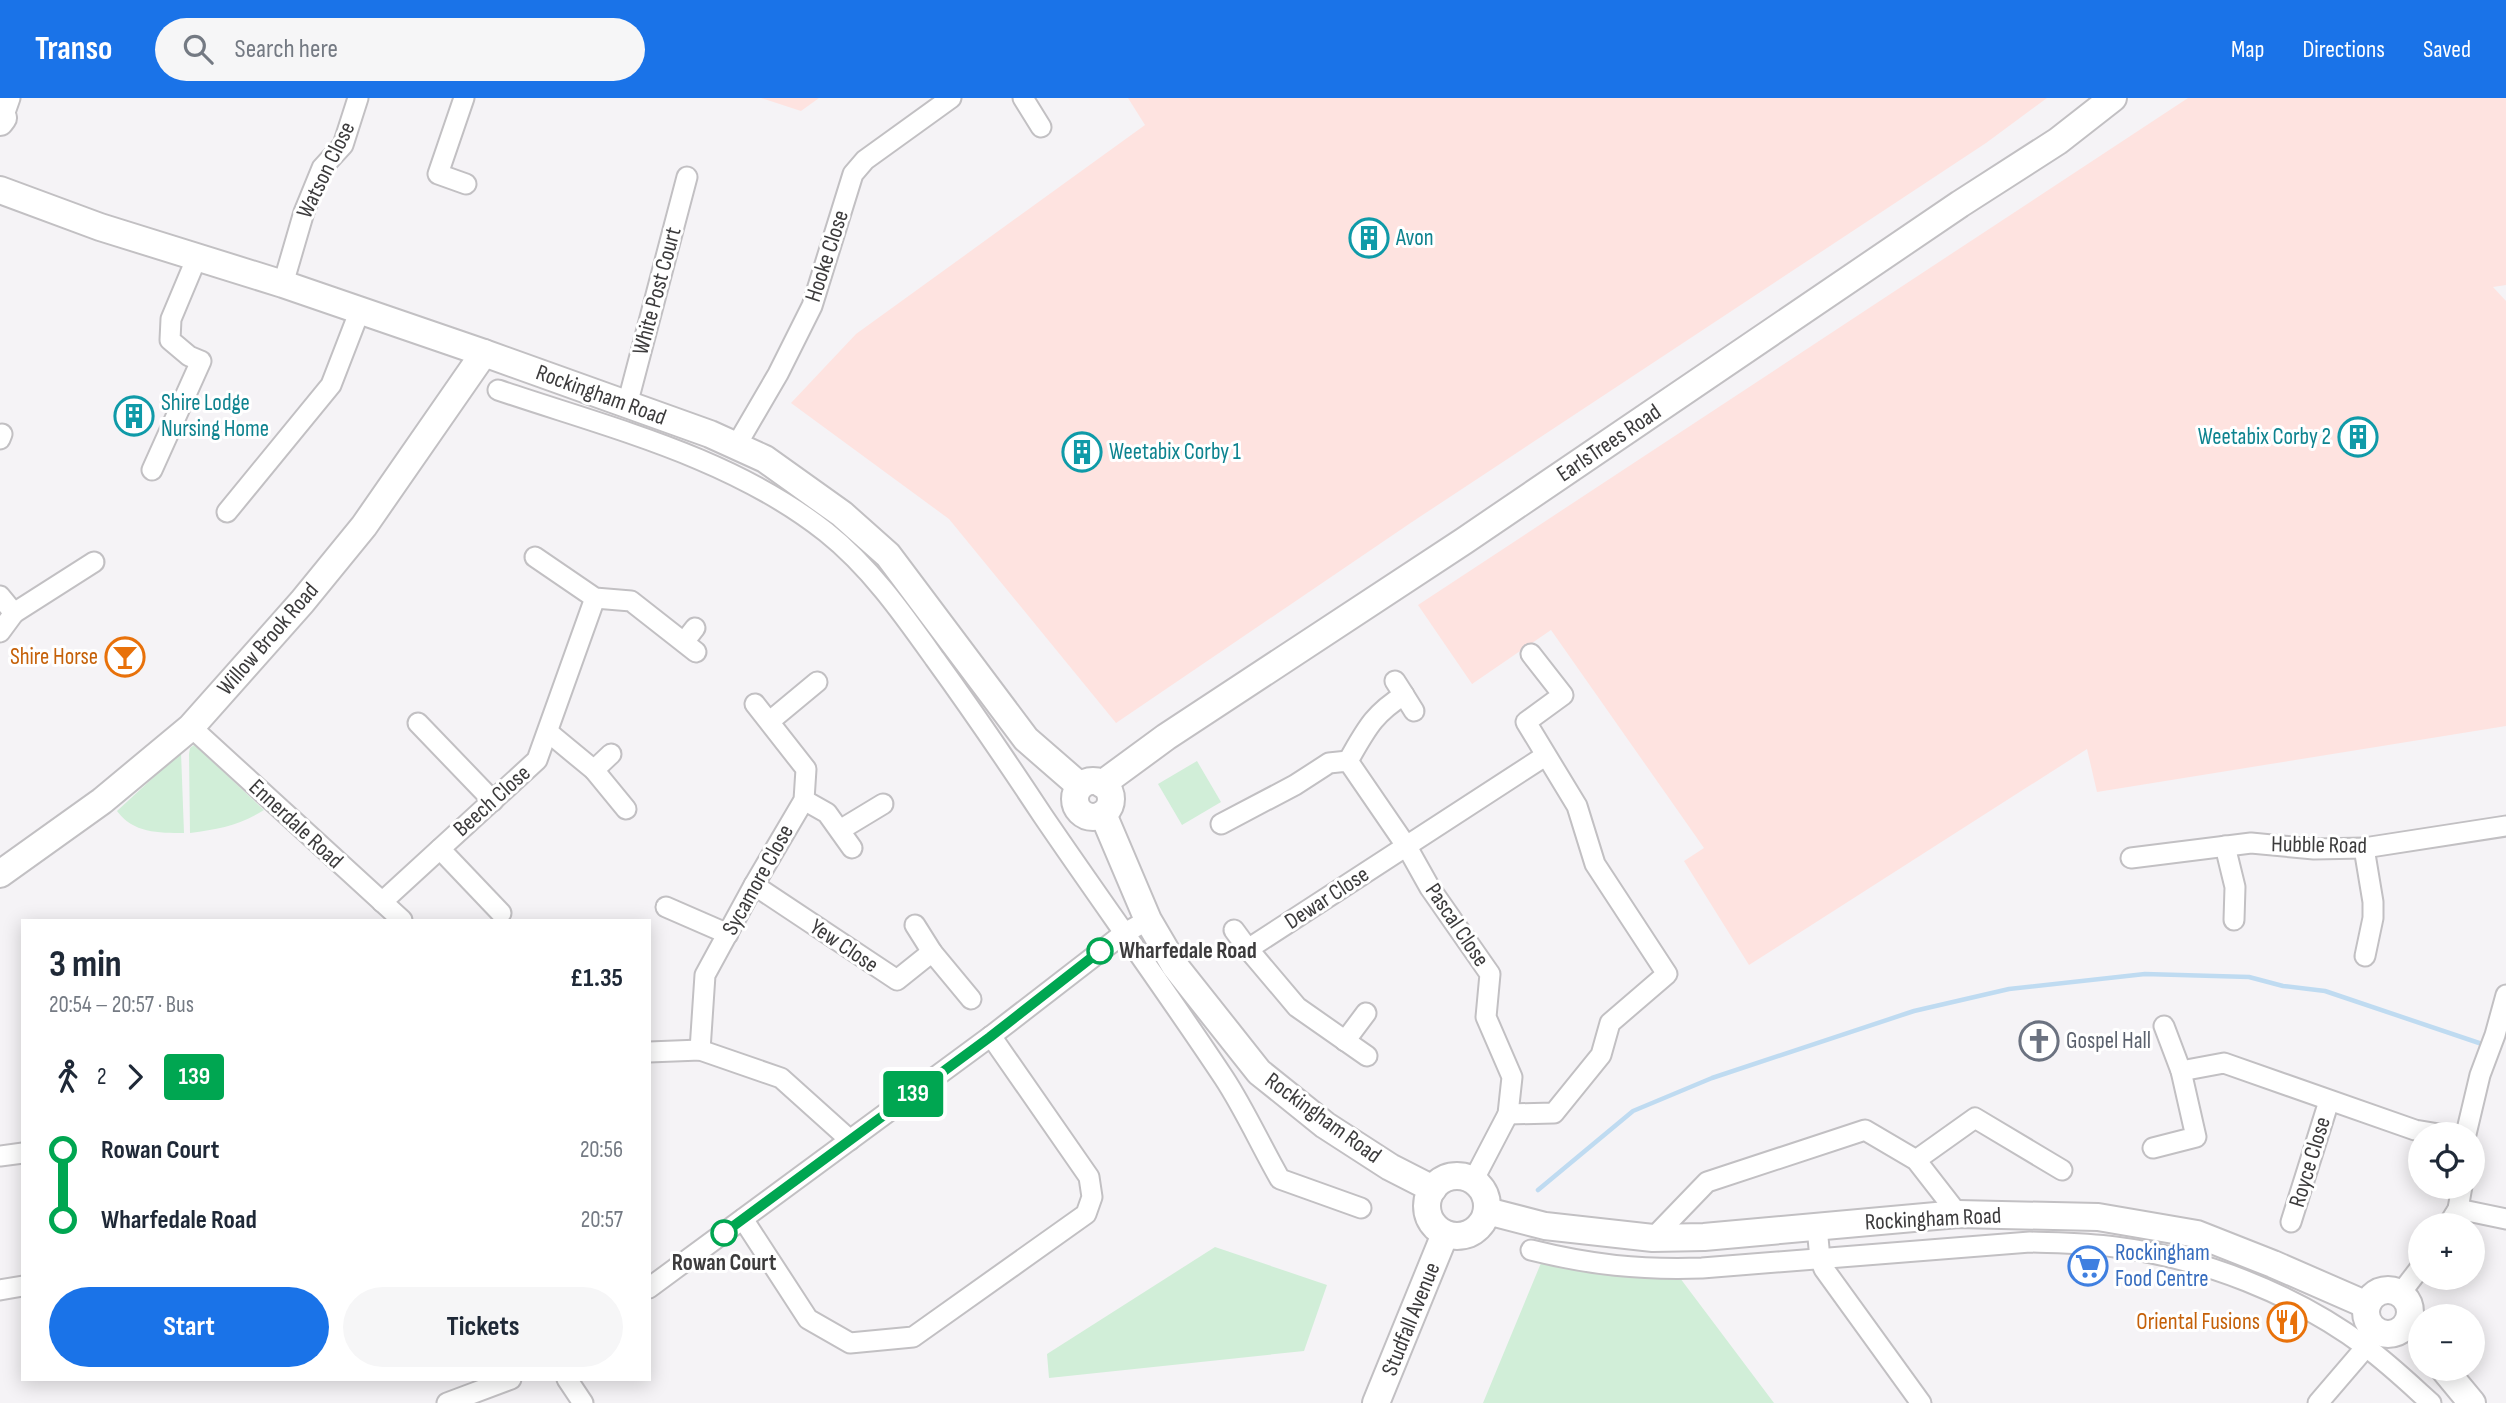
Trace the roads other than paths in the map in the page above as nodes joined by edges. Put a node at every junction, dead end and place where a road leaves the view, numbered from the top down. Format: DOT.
graph roads {
  1 [pos="358,98"];
  2 [pos="464,98"];
  3 [pos="951,98"];
  4 [pos="1023,98"];
  5 [pos="2113,98"];
  6 [pos="1041,127"];
  7 [pos="687,177"];
  8 [pos="466,184"];
  9 [pos="0,190"];
  10 [pos="197,257"];
  11 [pos="283,284"];
  12 [pos="360,310"];
  13 [pos="484,353"];
  14 [pos="498,390"];
  15 [pos="627,405"];
  16 [pos="736,446"];
  17 [pos="152,470"];
  18 [pos="227,512"];
  19 [pos="535,558"];
  20 [pos="94,562"];
  21 [pos="0,596"];
  22 [pos="595,598"];
  23 [pos="14,613"];
  24 [pos="0,632"];
  25 [pos="692,641"];
  26 [pos="1531,654"];
  27 [pos="817,682"];
  28 [pos="1404,696"];
  29 [pos="755,704"];
  30 [pos="770,721"];
  31 [pos="418,723"];
  32 [pos="191,727"];
  33 [pos="548,732"];
  34 [pos="611,754"];
  35 [pos="1545,756"];
  36 [pos="1348,761"];
  37 [pos="594,770"];
  38 [pos="1091,785"];
  39 [pos="804,800"];
  40 [pos="493,801"];
  41 [pos="883,804"];
  42 [pos="626,809"];
  43 [pos="1221,824"];
  44 [pos="2506,826"];
  45 [pos="840,830"];
  46 [pos="2225,846"];
  47 [pos="1407,847"];
  48 [pos="852,848"];
  49 [pos="2364,848"];
  50 [pos="440,849"];
  51 [pos="2131,859"];
  52 [pos="0,874"];
  53 [pos="754,885"];
  54 [pos="382,902"];
  55 [pos="666,907"];
  56 [pos="501,914"];
  57 [pos="401,919"];
  58 [pos="1148,920"];
  59 [pos="2234,920"];
  60 [pos="915,925"];
  61 [pos="1234,930"];
  62 [pos="1123,933"];
  63 [pos="728,934"];
  64 [pos="1248,949"];
  65 [pos="932,952"];
  66 [pos="2364,956"];
  67 [pos="2506,995"];
  68 [pos="971,999"];
  69 [pos="1366,1013"];
  70 [pos="2164,1026"];
  71 [pos="990,1037"];
  72 [pos="1345,1041"];
  73 [pos="700,1050"];
  74 [pos="651,1052"];
  75 [pos="1367,1056"];
  76 [pos="2181,1071"];
  77 [pos="2329,1101"];
  78 [pos="1508,1114"];
  79 [pos="2469,1122"];
  80 [pos="2408,1128"];
  81 [pos="850,1140"];
  82 [pos="2153,1148"];
  83 [pos="21,1153"];
  84 [pos="0,1156"];
  85 [pos="1916,1160"];
  86 [pos="2062,1170"];
  87 [pos="1473,1181"];
  88 [pos="1433,1188"];
  89 [pos="1361,1208"];
  90 [pos="1487,1212"];
  91 [pos="1958,1214"];
  92 [pos="2485,1218"];
  93 [pos="743,1219"];
  94 [pos="2506,1219"];
  95 [pos="2291,1222"];
  96 [pos="1817,1227"];
  97 [pos="1445,1234"];
  98 [pos="1653,1238"];
  99 [pos="2224,1245"];
  100 [pos="1531,1250"];
  101 [pos="1820,1259"];
  102 [pos="2214,1271"];
  103 [pos="2408,1284"];
  104 [pos="21,1286"];
  105 [pos="651,1288"];
  106 [pos="0,1290"];
  107 [pos="2400,1294"];
  108 [pos="2367,1305"];
  109 [pos="2408,1306"];
  110 [pos="2408,1334"];
  111 [pos="2372,1339"];
  112 [pos="506,1381"];
  113 [pos="568,1381"];
  114 [pos="2454,1381"];
  115 [pos="447,1403"];
  116 [pos="583,1403"];
  117 [pos="1376,1403"];
  118 [pos="1921,1403"];
  119 [pos="2318,1403"];
  120 [pos="2431,1403"];
  121 [pos="2472,1403"];
  1 -- 11 [label="street, Watson Close"];
  2 -- 8 [label="street"];
  3 -- 16 [label="street, Hooke Close"];
  4 -- 6 [label="street"];
  5 -- 38 [label="street, EarlsTrees Road"];
  7 -- 15 [label="street, White Post Court"];
  9 -- 10 [label="street, Rockingham Road"];
  10 -- 11 [label="street, Rockingham Road"];
  10 -- 17 [label="street"];
  11 -- 12 [label="street, Rockingham Road"];
  12 -- 13 [label="street, Rockingham Road"];
  12 -- 18 [label="street"];
  13 -- 15 [label="street, Rockingham Road"];
  13 -- 32 [label="street, Willow Brook Road"];
  14 -- 62 [label="street"];
  15 -- 16 [label="street, Rockingham Road"];
  16 -- 38 [label="street, Rockingham Road"];
  19 -- 22 [label="street"];
  20 -- 23 [label="street"];
  21 -- 23 [label="street"];
  22 -- 25 [label="street"];
  22 -- 33 [label="street, Beech Close"];
  23 -- 24 [label="street"];
  26 -- 35 [label="street"];
  27 -- 30 [label="street"];
  28 -- 36 [label="street"];
  29 -- 30 [label="street, Sycamore Close"];
  30 -- 39 [label="street, Sycamore Close"];
  31 -- 40 [label="street"];
  32 -- 52 [label="street, Willow Brook Road"];
  32 -- 54 [label="street, Ennerdale Road"];
  33 -- 37 [label="street"];
  33 -- 40 [label="street, Beech Close"];
  34 -- 37 [label="street"];
  35 -- 47 [label="street, Dewar Close"];
  35 -- 78 [label="street"];
  36 -- 43 [label="street"];
  36 -- 47 [label="street, Pascal Close"];
  37 -- 42 [label="street"];
  38 -- 58 [label="street, Rockingham Road"];
  39 -- 45 [label="street"];
  39 -- 53 [label="street, Sycamore Close"];
  40 -- 50 [label="street, Beech Close"];
  41 -- 45 [label="street"];
  44 -- 49 [label="street, Hubble Road"];
  45 -- 48 [label="street"];
  46 -- 49 [label="street, Hubble Road"];
  46 -- 51 [label="street, Hubble Road"];
  46 -- 59 [label="street"];
  47 -- 64 [label="street, Dewar Close"];
  47 -- 78 [label="street, Pascal Close"];
  49 -- 66 [label="street"];
  50 -- 54 [label="street, Beech Close"];
  50 -- 56 [label="street"];
  53 -- 63 [label="street, Sycamore Close"];
  53 -- 65 [label="street, Yew Close"];
  54 -- 57 [label="street, Ennerdale Road"];
  55 -- 63 [label="street"];
  58 -- 62 [label="street"];
  58 -- 88 [label="street, Rockingham Road"];
  60 -- 65 [label="street"];
  61 -- 64 [label="street"];
  62 -- 71 [label="street"];
  62 -- 89 [label="street"];
  63 -- 73 [label="street, Sycamore Close"];
  64 -- 72 [label="street"];
  65 -- 68 [label="street"];
  67 -- 79 [label="street"];
  69 -- 72 [label="street"];
  70 -- 76 [label="street"];
  71 -- 81 [label="street"];
  71 -- 93 [label="street"];
  72 -- 75 [label="street"];
  73 -- 74 [label="street"];
  73 -- 81 [label="street"];
  76 -- 77 [label="street, Royce Close"];
  76 -- 82 [label="street"];
  77 -- 80 [label="street, Royce Close"];
  77 -- 95 [label="street, Royce Close"];
  78 -- 87 [label="street, Pascal Close"];
  81 -- 93 [label="street"];
  83 -- 84 [label="street"];
  85 -- 86 [label="street"];
  85 -- 91 [label="street"];
  85 -- 98 [label="street"];
  87 -- 88 [label="street"];
  87 -- 90 [label="street"];
  88 -- 97 [label="street"];
  90 -- 97 [label="street"];
  90 -- 98 [label="street, Rockingham Road"];
  91 -- 96 [label="street, Rockingham Road"];
  91 -- 99 [label="street, Rockingham Road"];
  92 -- 94 [label="street"];
  93 -- 105 [label="street"];
  96 -- 98 [label="street, Rockingham Road"];
  96 -- 101 [label="street"];
  97 -- 117 [label="street, Studfall Avenue"];
  99 -- 102 [label="street"];
  99 -- 108 [label="street, Rockingham Road"];
  100 -- 101 [label="street"];
  101 -- 102 [label="street"];
  101 -- 118 [label="street"];
  102 -- 111 [label="street"];
  103 -- 107 [label="street"];
  104 -- 106 [label="street"];
  107 -- 108 [label="street"];
  107 -- 109 [label="street"];
  108 -- 111 [label="street"];
  110 -- 111 [label="street"];
  111 -- 119 [label="street"];
  111 -- 120 [label="street"];
  112 -- 115 [label="street"];
  113 -- 116 [label="street"];
  114 -- 121 [label="street"];
}
